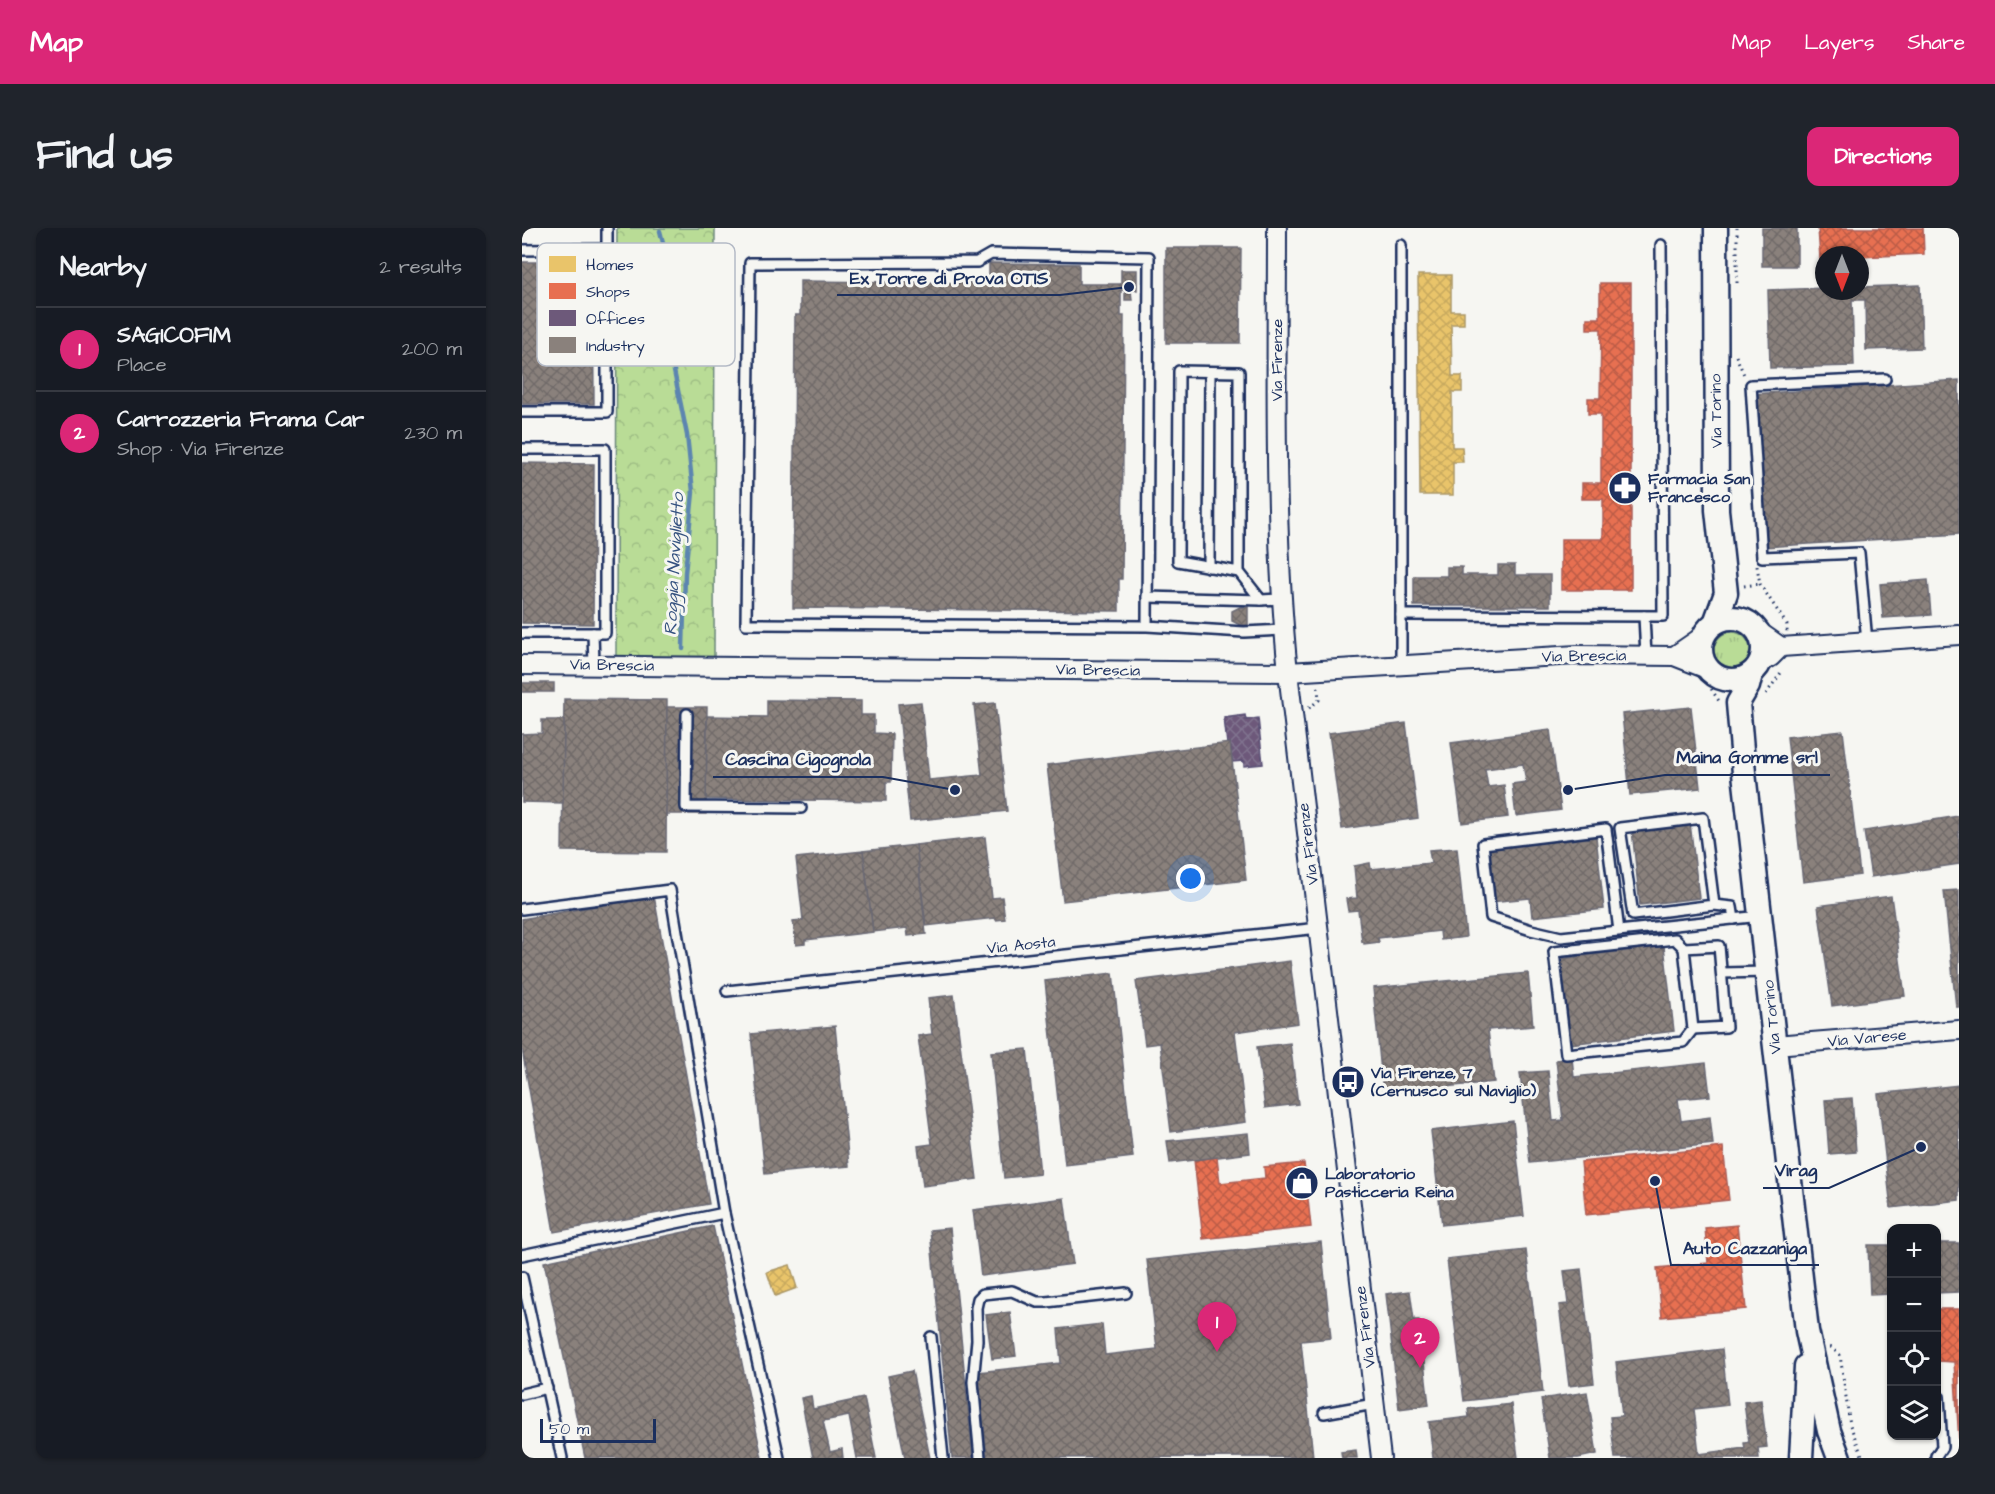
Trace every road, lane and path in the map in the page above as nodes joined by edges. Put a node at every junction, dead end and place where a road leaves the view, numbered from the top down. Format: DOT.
graph roads {
  1 [pos="1277,228"];
  2 [pos="1716,228"];
  3 [pos="1737,228"];
  4 [pos="1401,245"];
  5 [pos="1661,245"];
  6 [pos="522,250"];
  7 [pos="537,250"];
  8 [pos="1737,266"];
  9 [pos="607,366"];
  10 [pos="1210,372"];
  11 [pos="1886,379"];
  12 [pos="522,412"];
  13 [pos="522,449"];
  14 [pos="1209,567"];
  15 [pos="1239,572"];
  16 [pos="1726,593"];
  17 [pos="1147,597"];
  18 [pos="1281,599"];
  19 [pos="1262,600"];
  20 [pos="1401,615"];
  21 [pos="1644,616"];
  22 [pos="1147,626"];
  23 [pos="1751,626"];
  24 [pos="1709,629"];
  25 [pos="1283,630"];
  26 [pos="522,633"];
  27 [pos="593,633"];
  28 [pos="1959,635"];
  29 [pos="1867,642"];
  30 [pos="1784,647"];
  31 [pos="1646,656"];
  32 [pos="1674,656"];
  33 [pos="522,665"];
  34 [pos="594,665"];
  35 [pos="1401,665"];
  36 [pos="1755,668"];
  37 [pos="1288,672"];
  38 [pos="1713,673"];
  39 [pos="1762,700"];
  40 [pos="1738,704"];
  41 [pos="687,714"];
  42 [pos="801,808"];
  43 [pos="1714,905"];
  44 [pos="522,909"];
  45 [pos="1761,916"];
  46 [pos="1734,919"];
  47 [pos="1318,928"];
  48 [pos="1618,931"];
  49 [pos="1684,948"];
  50 [pos="1767,972"];
  51 [pos="1722,973"];
  52 [pos="727,991"];
  53 [pos="1693,1029"];
  54 [pos="1959,1030"];
  55 [pos="1775,1045"];
  56 [pos="723,1213"];
  57 [pos="522,1255"];
  58 [pos="522,1277"];
  59 [pos="1126,1293"];
  60 [pos="1807,1331"];
  61 [pos="930,1337"];
  62 [pos="547,1388"];
  63 [pos="522,1394"];
  64 [pos="1374,1404"];
  65 [pos="1324,1413"];
  66 [pos="1941,1430"];
  67 [pos="1936,1456"];
  68 [pos="562,1458"];
  69 [pos="779,1458"];
  70 [pos="943,1458"];
  71 [pos="980,1458"];
  72 [pos="1381,1458"];
  73 [pos="1801,1458"];
  74 [pos="1839,1458"];
  1 -- 18 [label="street, Via Firenze"];
  2 -- 16 [label="street, Via Torino"];
  3 -- 8 [label="path"];
  4 -- 20 [label="lane"];
  5 -- 21 [label="lane"];
  6 -- 7 [label="lane"];
  9 -- 12 [label="lane"];
  10 -- 14 [label="lane"];
  10 -- 14 [label="lane"];
  10 -- 15 [label="lane"];
  11 -- 29 [label="lane"];
  13 -- 27 [label="lane"];
  14 -- 15 [label="lane"];
  15 -- 19 [label="lane"];
  16 -- 23 [label="street, Via Torino"];
  16 -- 24 [label="street, Via Torino"];
  17 -- 19 [label="lane"];
  17 -- 22 [label="lane"];
  17 -- 22 [label="lane"];
  18 -- 19 [label="lane"];
  18 -- 25 [label="street, Via Firenze"];
  20 -- 21 [label="lane"];
  20 -- 35 [label="lane"];
  21 -- 31 [label="lane"];
  22 -- 25 [label="lane"];
  23 -- 24 [label="street"];
  23 -- 30 [label="street"];
  23 -- 36 [label="street, Via Torino"];
  24 -- 32 [label="street"];
  24 -- 38 [label="street, Via Torino"];
  25 -- 37 [label="street, Via Firenze"];
  26 -- 27 [label="lane"];
  27 -- 34 [label="lane"];
  28 -- 29 [label="street"];
  29 -- 30 [label="street"];
  30 -- 36 [label="street"];
  30 -- 39 [label="path"];
  31 -- 32 [label="street, Via Brescia"];
  31 -- 35 [label="street, Via Brescia"];
  32 -- 38 [label="street, Via Brescia"];
  33 -- 34 [label="street, Via Brescia"];
  34 -- 37 [label="street, Via Brescia"];
  35 -- 37 [label="street, Via Brescia"];
  36 -- 38 [label="street"];
  36 -- 40 [label="street, Via Torino"];
  37 -- 47 [label="street, Via Firenze"];
  38 -- 40 [label="street, Via Torino"];
  40 -- 45 [label="street, Via Torino"];
  41 -- 42 [label="lane"];
  43 -- 43 [label="lane"];
  43 -- 46 [label="lane"];
  44 -- 56 [label="lane"];
  45 -- 46 [label="lane"];
  45 -- 50 [label="street, Via Torino"];
  46 -- 48 [label="lane"];
  47 -- 52 [label="lane, Via Aosta"];
  47 -- 64 [label="street, Via Firenze"];
  48 -- 48 [label="lane"];
  49 -- 51 [label="lane"];
  49 -- 53 [label="lane"];
  49 -- 53 [label="lane"];
  50 -- 51 [label="lane"];
  50 -- 55 [label="street, Via Torino"];
  51 -- 53 [label="lane"];
  54 -- 55 [label="street, Via Varese"];
  55 -- 60 [label="street, Via Torino"];
  56 -- 57 [label="lane"];
  56 -- 69 [label="lane"];
  58 -- 62 [label="lane"];
  59 -- 71 [label="lane"];
  60 -- 73 [label="street, Via Torino"];
  60 -- 74 [label="street, Via Torino"];
  61 -- 70 [label="lane"];
  62 -- 63 [label="lane"];
  62 -- 68 [label="lane"];
  64 -- 65 [label="lane"];
  64 -- 72 [label="street, Via Firenze"];
  66 -- 67 [label="lane"];
}
